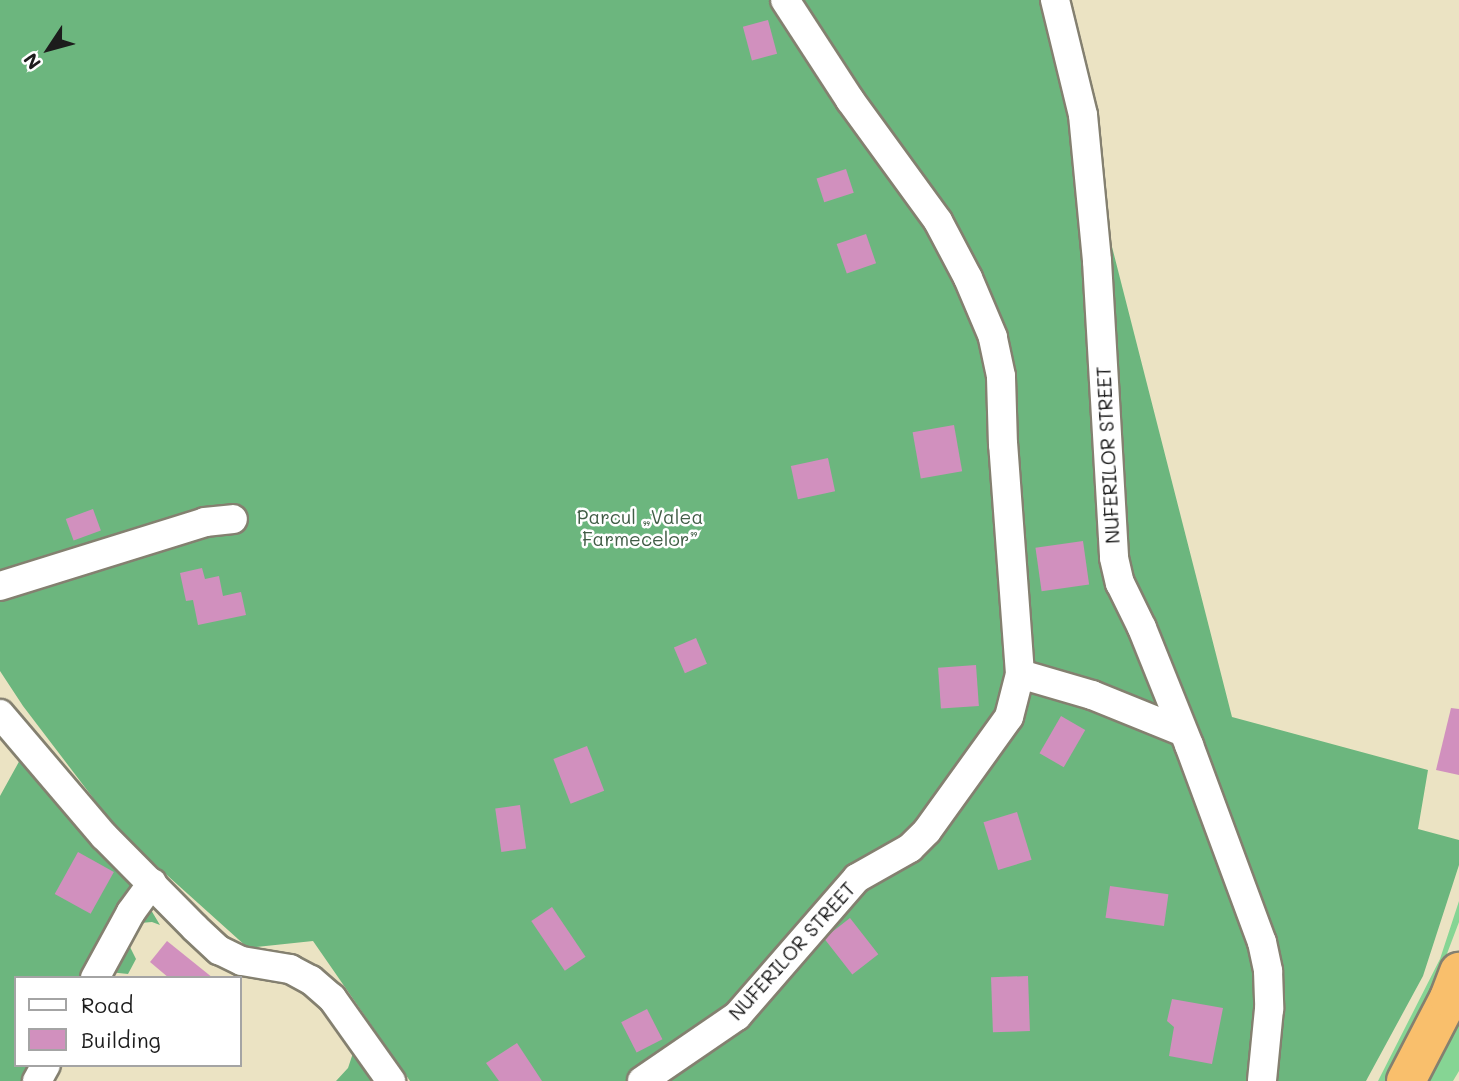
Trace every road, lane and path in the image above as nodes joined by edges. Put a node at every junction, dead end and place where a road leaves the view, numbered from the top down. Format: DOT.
graph roads {
  1 [pos="785,0"];
  2 [pos="1055,0"];
  3 [pos="233,519"];
  4 [pos="0,586"];
  5 [pos="1020,674"];
  6 [pos="0,714"];
  7 [pos="1181,731"];
  8 [pos="152,883"];
  9 [pos="1459,972"];
  10 [pos="96,976"];
  11 [pos="391,1081"];
  12 [pos="642,1081"];
  13 [pos="1262,1081"];
  14 [pos="1406,1081"];
  1 -- 5 [label="street, NUFERILOR STREET"];
  2 -- 7 [label="street, NUFERILOR STREET"];
  3 -- 4 [label="street"];
  5 -- 7 [label="street"];
  5 -- 12 [label="street, NUFERILOR STREET"];
  6 -- 8 [label="street"];
  7 -- 13 [label="street, NUFERILOR STREET"];
  8 -- 10 [label="street"];
  8 -- 11 [label="street"];
  9 -- 14 [label="highway"];
}
